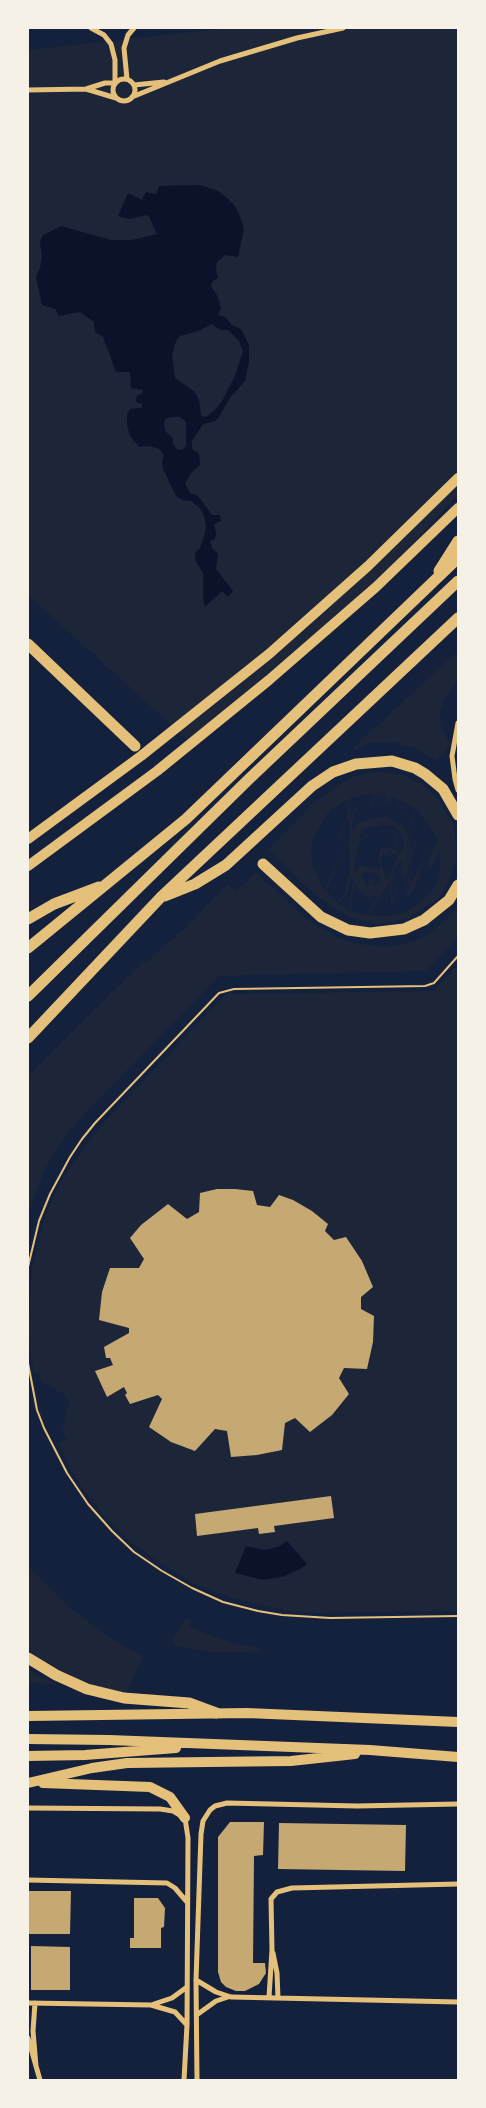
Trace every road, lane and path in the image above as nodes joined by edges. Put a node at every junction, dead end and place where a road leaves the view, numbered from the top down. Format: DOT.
graph roads {
  1 [pos="92,28"];
  2 [pos="134,28"];
  3 [pos="343,28"];
  4 [pos="127,79"];
  5 [pos="167,82"];
  6 [pos="115,83"];
  7 [pos="134,85"];
  8 [pos="86,89"];
  9 [pos="28,90"];
  10 [pos="132,97"];
  11 [pos="116,98"];
  12 [pos="458,478"];
  13 [pos="458,508"];
  14 [pos="458,541"];
  15 [pos="458,558"];
  16 [pos="458,581"];
  17 [pos="430,586"];
  18 [pos="458,618"];
  19 [pos="28,644"];
  20 [pos="458,723"];
  21 [pos="135,746"];
  22 [pos="458,790"];
  23 [pos="458,815"];
  24 [pos="28,839"];
  25 [pos="263,864"];
  26 [pos="28,866"];
  27 [pos="108,884"];
  28 [pos="458,885"];
  29 [pos="161,897"];
  30 [pos="33,914"];
  31 [pos="28,919"];
  32 [pos="28,948"];
  33 [pos="458,956"];
  34 [pos="28,996"];
  35 [pos="28,1038"];
  36 [pos="28,1267"];
  37 [pos="28,1363"];
  38 [pos="458,1616"];
  39 [pos="28,1658"];
  40 [pos="216,1713"];
  41 [pos="28,1716"];
  42 [pos="458,1722"];
  43 [pos="28,1739"];
  44 [pos="199,1744"];
  45 [pos="370,1750"];
  46 [pos="28,1756"];
  47 [pos="458,1757"];
  48 [pos="28,1782"];
  49 [pos="458,1804"];
  50 [pos="28,1808"];
  51 [pos="185,1818"];
  52 [pos="28,1880"];
  53 [pos="458,1884"];
  54 [pos="188,1902"];
  55 [pos="272,1950"];
  56 [pos="196,1980"];
  57 [pos="186,1987"];
  58 [pos="231,1996"];
  59 [pos="269,1997"];
  60 [pos="278,1998"];
  61 [pos="458,2002"];
  62 [pos="28,2003"];
  63 [pos="35,2003"];
  64 [pos="151,2005"];
  65 [pos="198,2014"];
  66 [pos="187,2025"];
  67 [pos="28,2038"];
  68 [pos="36,2066"];
  69 [pos="40,2080"];
  70 [pos="184,2080"];
  71 [pos="197,2080"];
  1 -- 6 [label="street"];
  2 -- 4 [label="street"];
  3 -- 5 [label="street"];
  4 -- 6 [label="street"];
  4 -- 7 [label="street"];
  5 -- 7 [label="street"];
  5 -- 10 [label="street"];
  6 -- 8 [label="street"];
  6 -- 11 [label="street"];
  7 -- 10 [label="street"];
  8 -- 9 [label="street"];
  8 -- 11 [label="street"];
  10 -- 11 [label="street"];
  12 -- 24 [label="highway"];
  13 -- 26 [label="highway"];
  14 -- 17 [label="highway"];
  15 -- 17 [label="highway"];
  16 -- 34 [label="highway"];
  17 -- 27 [label="highway"];
  18 -- 29 [label="highway"];
  19 -- 21 [label="highway"];
  20 -- 22 [label="street"];
  23 -- 29 [label="highway"];
  25 -- 28 [label="highway"];
  27 -- 30 [label="highway"];
  27 -- 32 [label="highway"];
  29 -- 35 [label="highway"];
  30 -- 31 [label="highway"];
  33 -- 36 [label="path"];
  37 -- 38 [label="path"];
  39 -- 40 [label="highway"];
  40 -- 41 [label="highway"];
  40 -- 42 [label="highway"];
  43 -- 44 [label="highway"];
  44 -- 45 [label="highway"];
  44 -- 46 [label="highway"];
  45 -- 47 [label="highway"];
  45 -- 48 [label="highway"];
  48 -- 51 [label="highway"];
  49 -- 56 [label="street"];
  50 -- 51 [label="street"];
  51 -- 54 [label="street"];
  52 -- 54 [label="street"];
  53 -- 55 [label="street"];
  54 -- 57 [label="street"];
  55 -- 59 [label="street"];
  55 -- 60 [label="street"];
  56 -- 58 [label="street"];
  56 -- 65 [label="street"];
  57 -- 64 [label="street"];
  57 -- 66 [label="street"];
  58 -- 59 [label="street"];
  58 -- 65 [label="street"];
  59 -- 60 [label="street"];
  60 -- 61 [label="street"];
  62 -- 63 [label="street"];
  63 -- 64 [label="street"];
  63 -- 68 [label="street"];
  64 -- 66 [label="street"];
  65 -- 71 [label="street"];
  66 -- 70 [label="street"];
  67 -- 68 [label="street"];
  68 -- 69 [label="street"];
}
